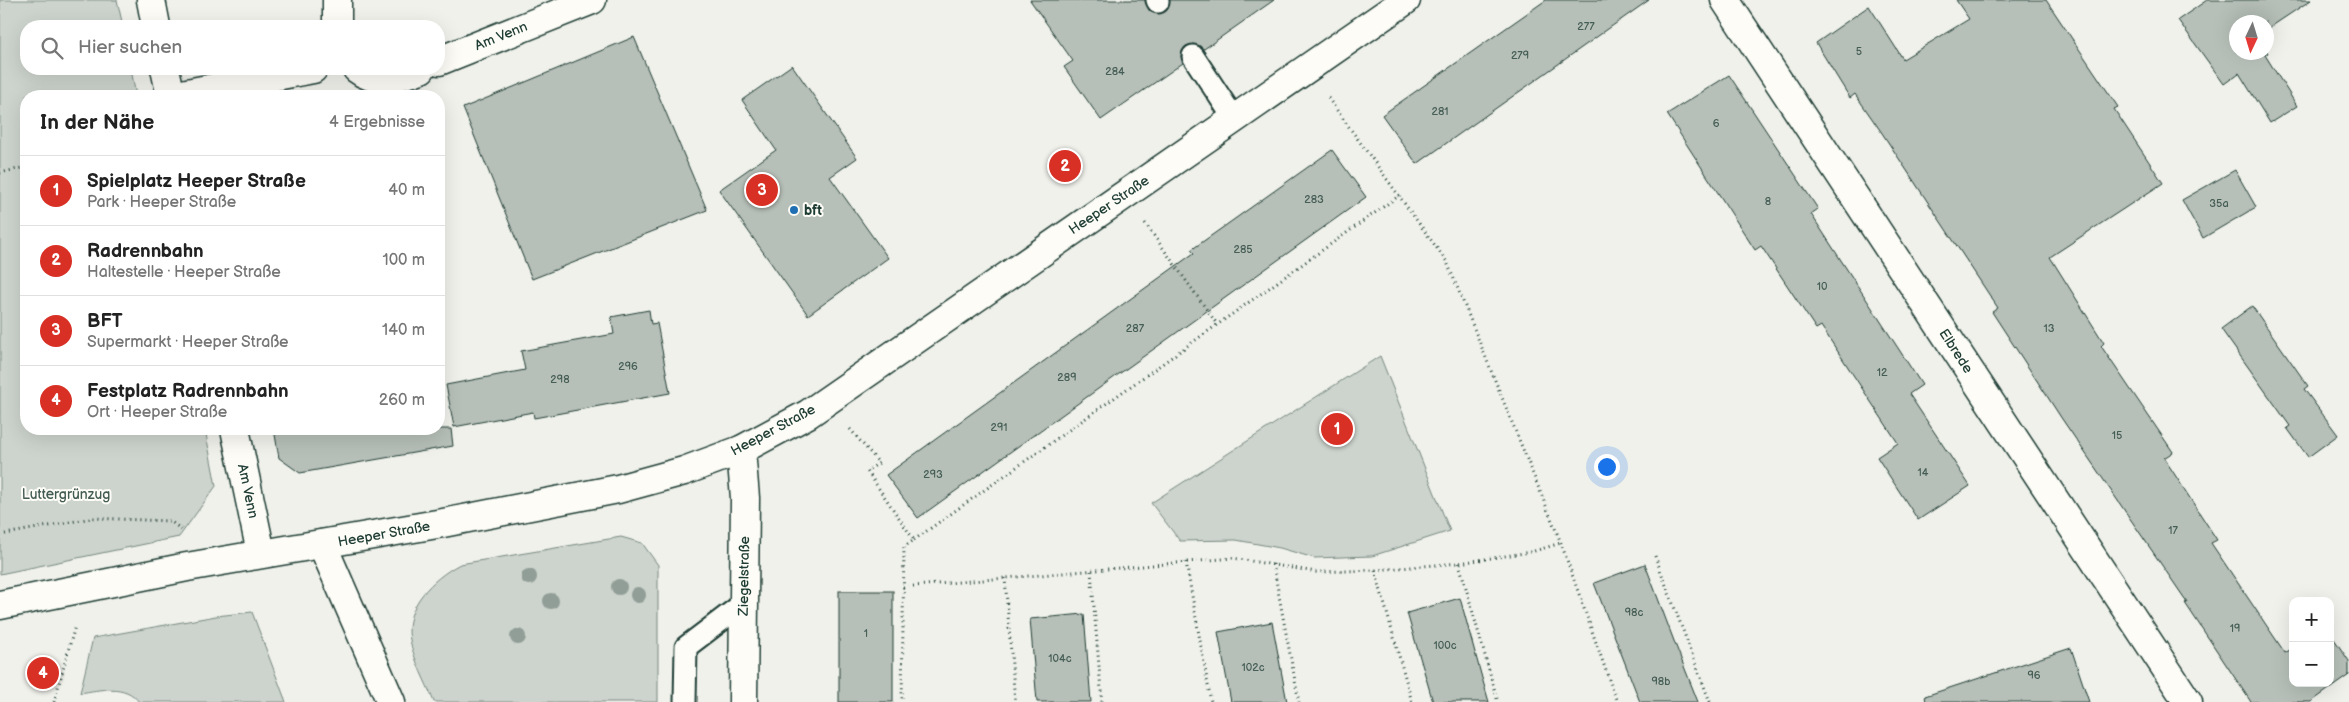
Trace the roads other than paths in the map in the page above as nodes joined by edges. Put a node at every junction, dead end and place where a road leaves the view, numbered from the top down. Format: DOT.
graph roads {
  1 [pos="151,0"];
  2 [pos="337,0"];
  3 [pos="592,0"];
  4 [pos="1406,0"];
  5 [pos="1725,0"];
  6 [pos="155,20"];
  7 [pos="337,20"];
  8 [pos="1193,56"];
  9 [pos="445,60"];
  10 [pos="166,75"];
  11 [pos="281,75"];
  12 [pos="371,75"];
  13 [pos="406,75"];
  14 [pos="170,90"];
  15 [pos="203,90"];
  16 [pos="1235,120"];
  17 [pos="236,435"];
  18 [pos="741,450"];
  19 [pos="322,544"];
  20 [pos="261,553"];
  21 [pos="744,603"];
  22 [pos="0,605"];
  23 [pos="391,702"];
  24 [pos="686,702"];
  25 [pos="743,702"];
  26 [pos="2188,702"];
  1 -- 6 [label="street"];
  2 -- 7 [label="street"];
  3 -- 9 [label="street, Am Venn"];
  4 -- 16 [label="street, Heeper Straße"];
  5 -- 26 [label="street, Elbrede"];
  8 -- 16 [label="lane"];
  10 -- 14 [label="street"];
  11 -- 15 [label="street"];
  12 -- 13 [label="street"];
  16 -- 18 [label="street, Heeper Straße"];
  17 -- 20 [label="street, Am Venn"];
  18 -- 19 [label="street, Heeper Straße"];
  18 -- 21 [label="street, Ziegelstraße"];
  19 -- 20 [label="street, Heeper Straße"];
  19 -- 23 [label="street"];
  20 -- 22 [label="street, Heeper Straße"];
  21 -- 24 [label="lane"];
  21 -- 25 [label="street, Ziegelstraße"];
}
